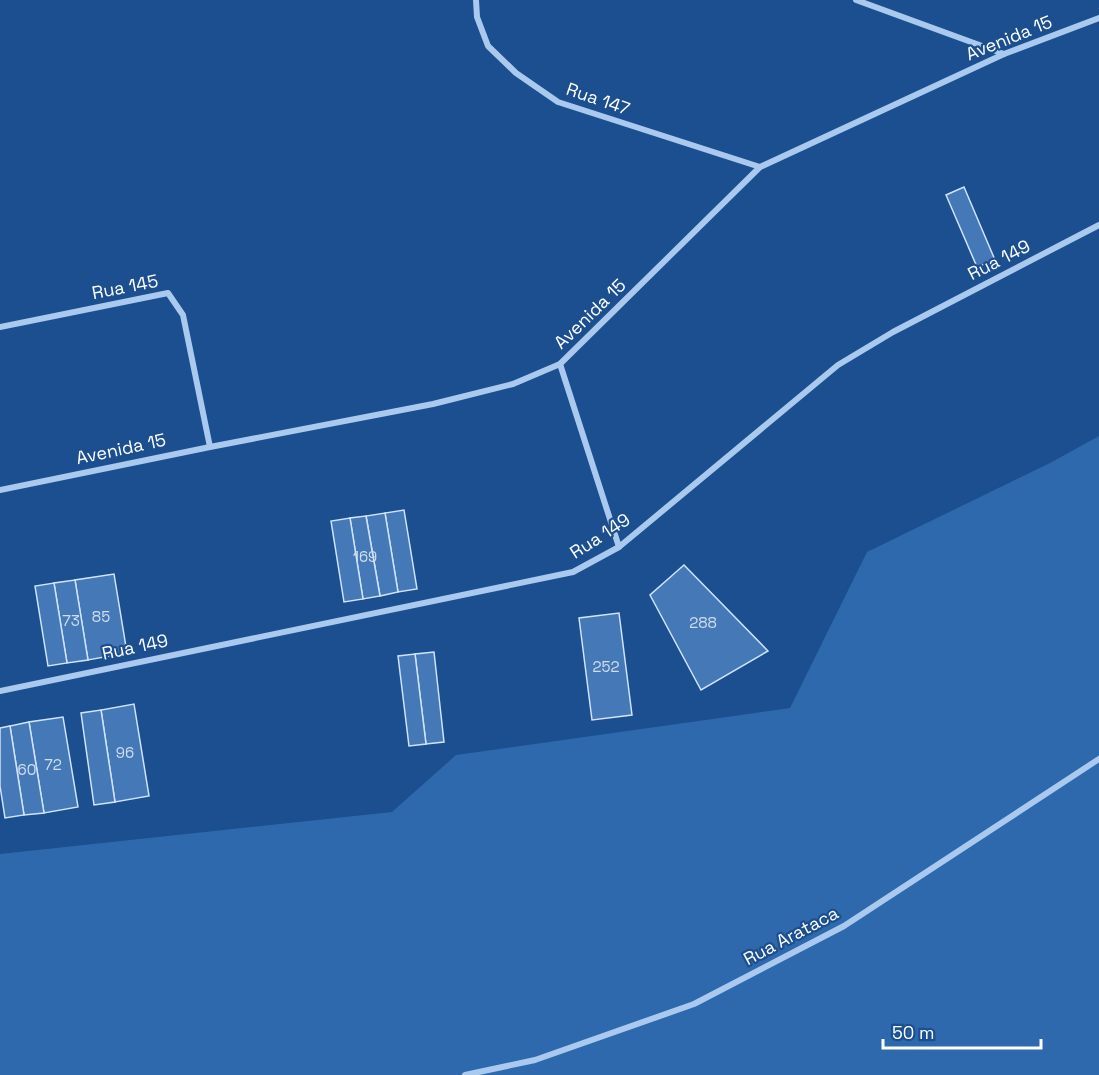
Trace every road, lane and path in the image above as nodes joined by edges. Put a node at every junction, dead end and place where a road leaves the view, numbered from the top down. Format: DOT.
graph roads {
  1 [pos="476,0"];
  2 [pos="856,0"];
  3 [pos="1099,18"];
  4 [pos="1004,54"];
  5 [pos="760,167"];
  6 [pos="1099,225"];
  7 [pos="0,327"];
  8 [pos="560,364"];
  9 [pos="210,447"];
  10 [pos="0,490"];
  11 [pos="619,547"];
  12 [pos="0,691"];
  13 [pos="1099,759"];
  14 [pos="465,1075"];
  1 -- 5 [label="street, Rua 147"];
  2 -- 4 [label="street"];
  3 -- 4 [label="street, Avenida 15"];
  4 -- 5 [label="street, Avenida 15"];
  5 -- 8 [label="street, Avenida 15"];
  6 -- 11 [label="street, Rua 149"];
  7 -- 9 [label="street, Rua 145"];
  8 -- 9 [label="street, Avenida 15"];
  8 -- 11 [label="street"];
  9 -- 10 [label="street, Avenida 15"];
  11 -- 12 [label="street, Rua 149"];
  13 -- 14 [label="street, Rua Arataca"];
}
